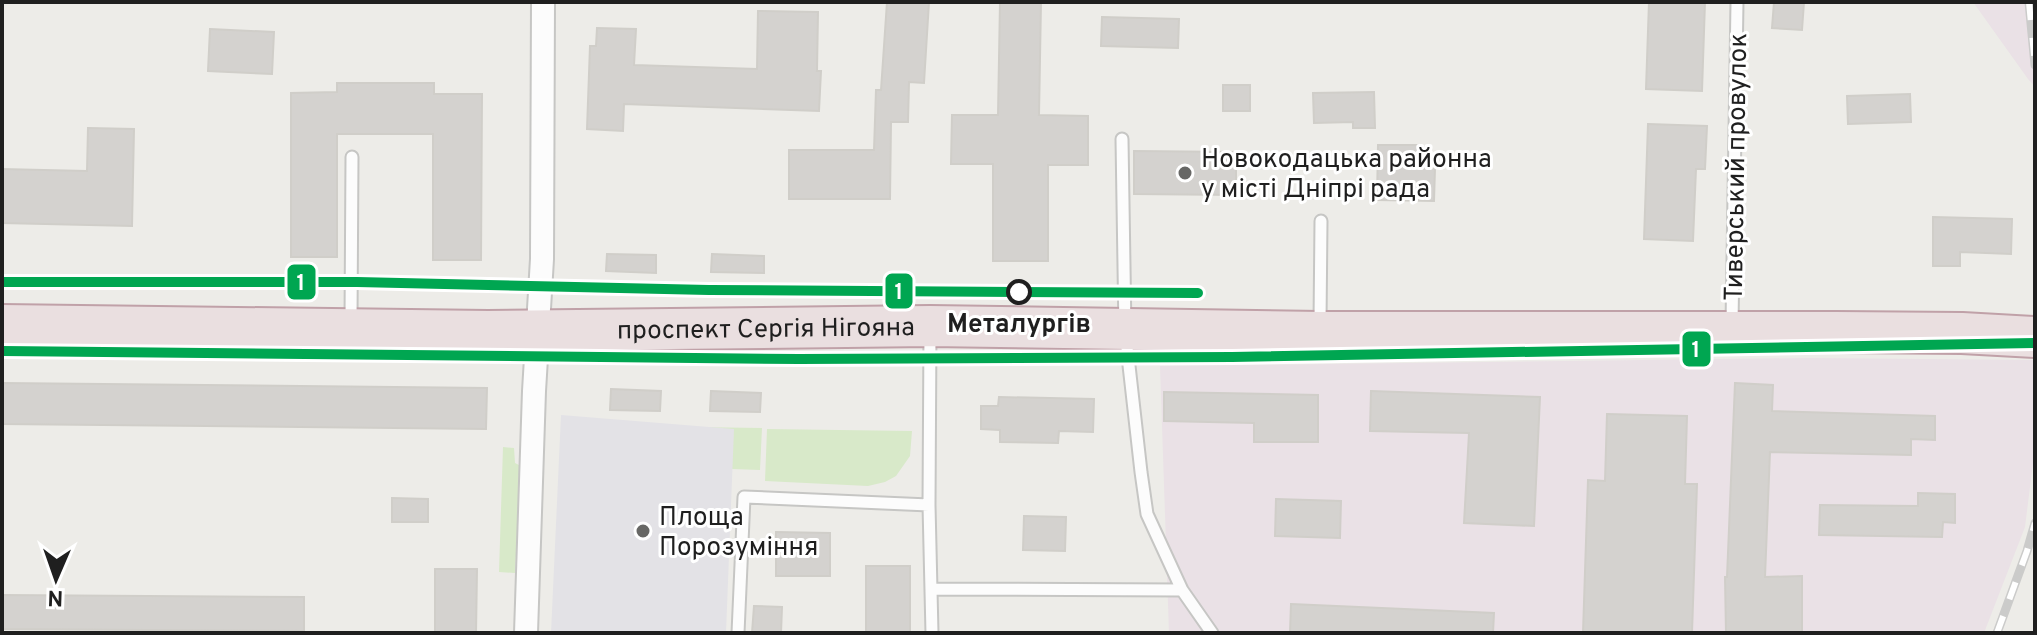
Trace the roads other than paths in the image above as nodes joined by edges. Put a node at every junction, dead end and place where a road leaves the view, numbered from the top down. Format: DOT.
graph roads {
  1 [pos="543,2"];
  2 [pos="1737,2"];
  3 [pos="1122,139"];
  4 [pos="352,157"];
  5 [pos="1321,221"];
  6 [pos="2035,317"];
  7 [pos="2,325"];
  8 [pos="930,326"];
  9 [pos="351,329"];
  10 [pos="538,330"];
  11 [pos="1125,330"];
  12 [pos="1320,332"];
  13 [pos="1732,332"];
  14 [pos="1962,333"];
  15 [pos="2035,337"];
  16 [pos="929,505"];
  17 [pos="931,589"];
  18 [pos="1182,590"];
  19 [pos="526,633"];
  20 [pos="738,633"];
  21 [pos="932,633"];
  22 [pos="1212,633"];
  1 -- 10 [label="street"];
  2 -- 13 [label="lane, Тиверський провулок"];
  3 -- 11 [label="lane"];
  4 -- 9 [label="lane"];
  5 -- 12 [label="lane"];
  6 -- 14 [label="highway, проспект Сергія Нігояна"];
  7 -- 9 [label="highway, проспект Сергія Нігояна"];
  8 -- 10 [label="highway, проспект Сергія Нігояна"];
  8 -- 11 [label="highway, проспект Сергія Нігояна"];
  8 -- 16 [label="lane"];
  9 -- 10 [label="highway, проспект Сергія Нігояна"];
  10 -- 19 [label="street"];
  11 -- 12 [label="highway, проспект Сергія Нігояна"];
  11 -- 18 [label="lane"];
  12 -- 13 [label="highway, проспект Сергія Нігояна"];
  13 -- 14 [label="highway, проспект Сергія Нігояна"];
  14 -- 15 [label="highway, проспект Сергія Нігояна"];
  16 -- 17 [label="lane"];
  16 -- 20 [label="lane"];
  17 -- 18 [label="lane"];
  17 -- 21 [label="lane"];
  18 -- 22 [label="lane"];
}
